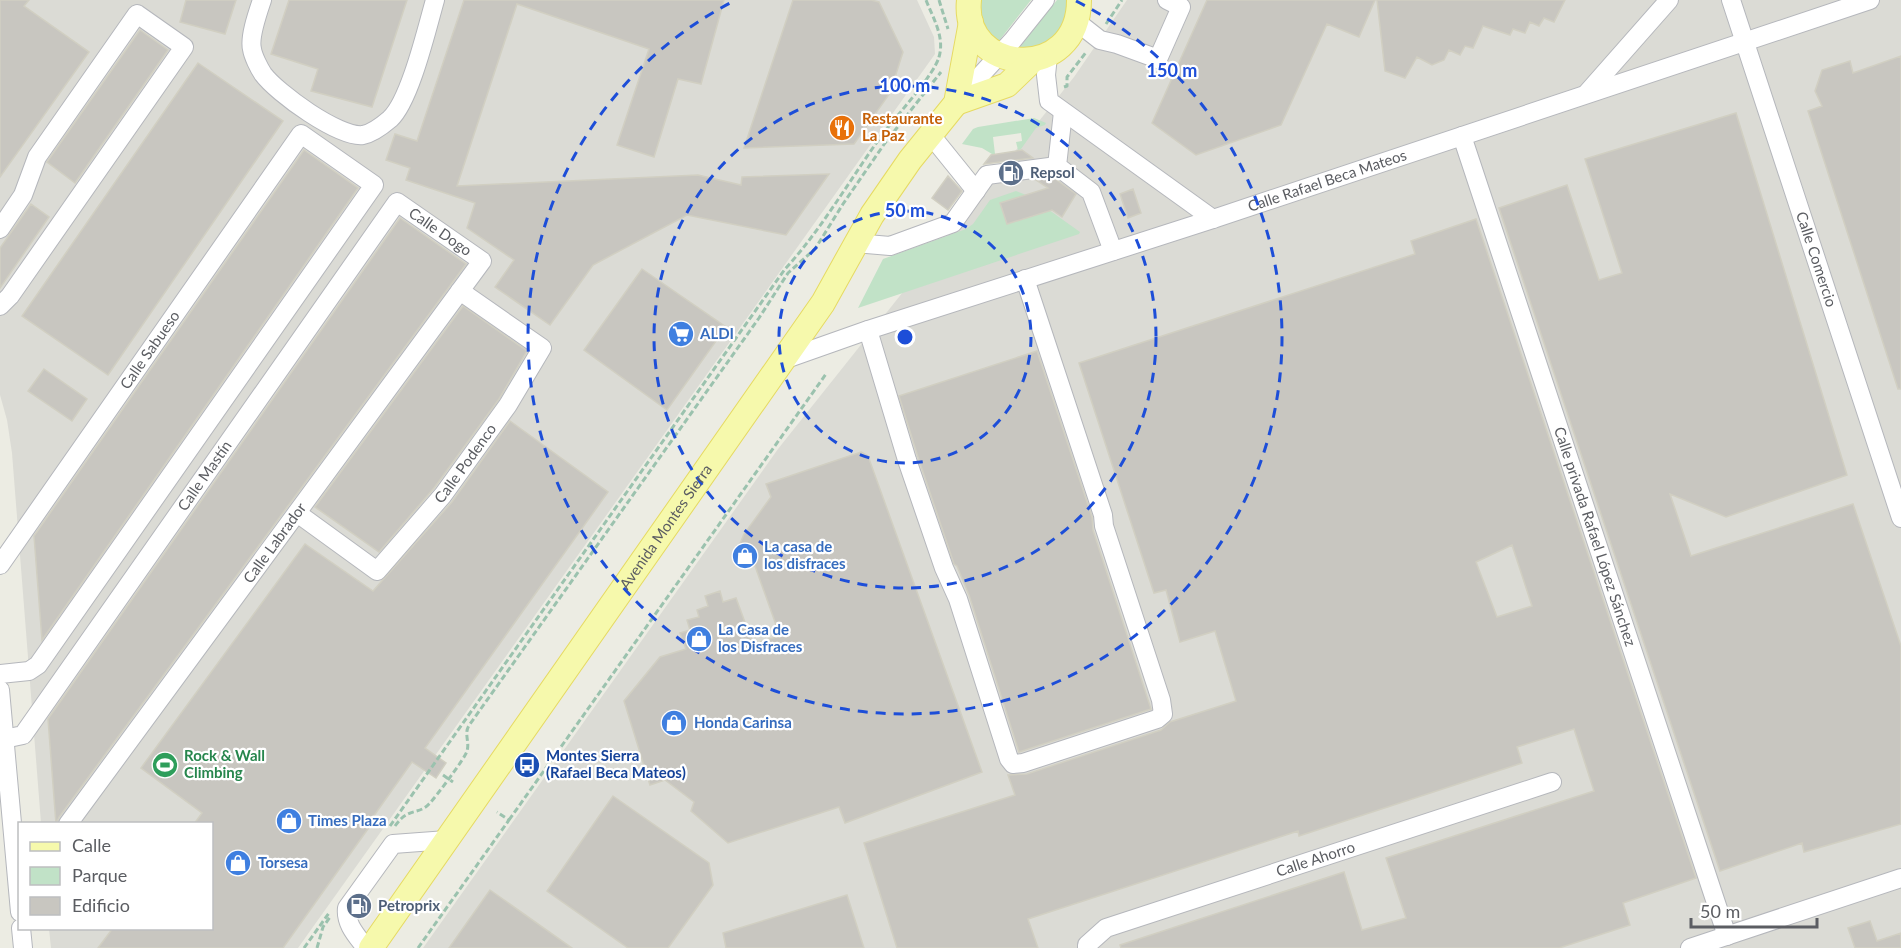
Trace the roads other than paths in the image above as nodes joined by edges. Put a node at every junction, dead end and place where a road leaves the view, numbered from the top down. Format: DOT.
graph roads {
  1 [pos="262,0"];
  2 [pos="435,0"];
  3 [pos="1045,0"];
  4 [pos="1167,0"];
  5 [pos="1669,0"];
  6 [pos="1731,0"];
  7 [pos="1870,0"];
  8 [pos="1083,9"];
  9 [pos="966,10"];
  10 [pos="1746,41"];
  11 [pos="999,55"];
  12 [pos="1040,58"];
  13 [pos="1585,94"];
  14 [pos="956,103"];
  15 [pos="1056,106"];
  16 [pos="930,134"];
  17 [pos="1462,136"];
  18 [pos="1057,166"];
  19 [pos="374,185"];
  20 [pos="976,191"];
  21 [pos="397,202"];
  22 [pos="1213,219"];
  23 [pos="0,229"];
  24 [pos="855,243"];
  25 [pos="1113,251"];
  26 [pos="482,261"];
  27 [pos="1025,279"];
  28 [pos="460,291"];
  29 [pos="0,306"];
  30 [pos="868,330"];
  31 [pos="267,337"];
  32 [pos="291,353"];
  33 [pos="783,360"];
  34 [pos="297,513"];
  35 [pos="1901,518"];
  36 [pos="0,565"];
  37 [pos="0,674"];
  38 [pos="0,690"];
  39 [pos="4,739"];
  40 [pos="4,778"];
  41 [pos="1552,782"];
  42 [pos="69,822"];
  43 [pos="447,840"];
  44 [pos="12,845"];
  45 [pos="1901,878"];
  46 [pos="18,895"];
  47 [pos="21,930"];
  48 [pos="1727,936"];
  49 [pos="23,948"];
  50 [pos="366,948"];
  51 [pos="371,948"];
  52 [pos="1087,948"];
  53 [pos="1690,948"];
  1 -- 2 [label="street"];
  3 -- 11 [label="street, Avenida Montes Sierra"];
  4 -- 8 [label="street"];
  5 -- 13 [label="street"];
  6 -- 10 [label="street, Calle Comercio"];
  7 -- 10 [label="street, Calle Rafael Beca Mateos"];
  8 -- 12 [label="main road"];
  9 -- 11 [label="main road"];
  9 -- 14 [label="main road, Avenida Montes Sierra"];
  10 -- 13 [label="street, Calle Rafael Beca Mateos"];
  10 -- 35 [label="street, Calle Comercio"];
  11 -- 12 [label="main road"];
  11 -- 14 [label="street, Avenida Montes Sierra"];
  12 -- 14 [label="main road"];
  12 -- 15 [label="street"];
  13 -- 17 [label="street, Calle Rafael Beca Mateos"];
  14 -- 16 [label="main road, Avenida Montes Sierra"];
  15 -- 18 [label="street"];
  15 -- 22 [label="street"];
  16 -- 20 [label="street"];
  16 -- 24 [label="main road, Avenida Montes Sierra"];
  17 -- 22 [label="street, Calle Rafael Beca Mateos"];
  17 -- 48 [label="street, Calle privada Rafael López Sánchez"];
  18 -- 20 [label="street"];
  18 -- 25 [label="street"];
  19 -- 31 [label="street, Calle Mastín"];
  19 -- 36 [label="street, Calle Sabueso"];
  20 -- 24 [label="street"];
  21 -- 26 [label="street, Calle Dogo"];
  21 -- 32 [label="street, Calle Mastín"];
  22 -- 25 [label="street, Calle Rafael Beca Mateos"];
  23 -- 29 [label="street"];
  24 -- 33 [label="main road, Avenida Montes Sierra"];
  25 -- 27 [label="street, Calle Rafael Beca Mateos"];
  26 -- 28 [label="street, Calle Labrador"];
  27 -- 30 [label="street, Calle Rafael Beca Mateos"];
  27 -- 30 [label="street"];
  28 -- 34 [label="street, Calle Labrador"];
  28 -- 34 [label="street, Calle Podenco"];
  30 -- 33 [label="street, Calle Rafael Beca Mateos"];
  31 -- 32 [label="street"];
  31 -- 37 [label="street, Calle Mastín"];
  32 -- 39 [label="street, Calle Mastín"];
  33 -- 43 [label="main road, Avenida Montes Sierra"];
  34 -- 42 [label="street, Calle Labrador"];
  38 -- 39 [label="street"];
  39 -- 40 [label="street"];
  40 -- 44 [label="street"];
  41 -- 52 [label="street, Calle Ahorro"];
  43 -- 50 [label="street"];
  43 -- 51 [label="main road, Avenida Montes Sierra"];
  44 -- 46 [label="street"];
  45 -- 48 [label="street"];
  47 -- 49 [label="street"];
  48 -- 53 [label="street"];
}
